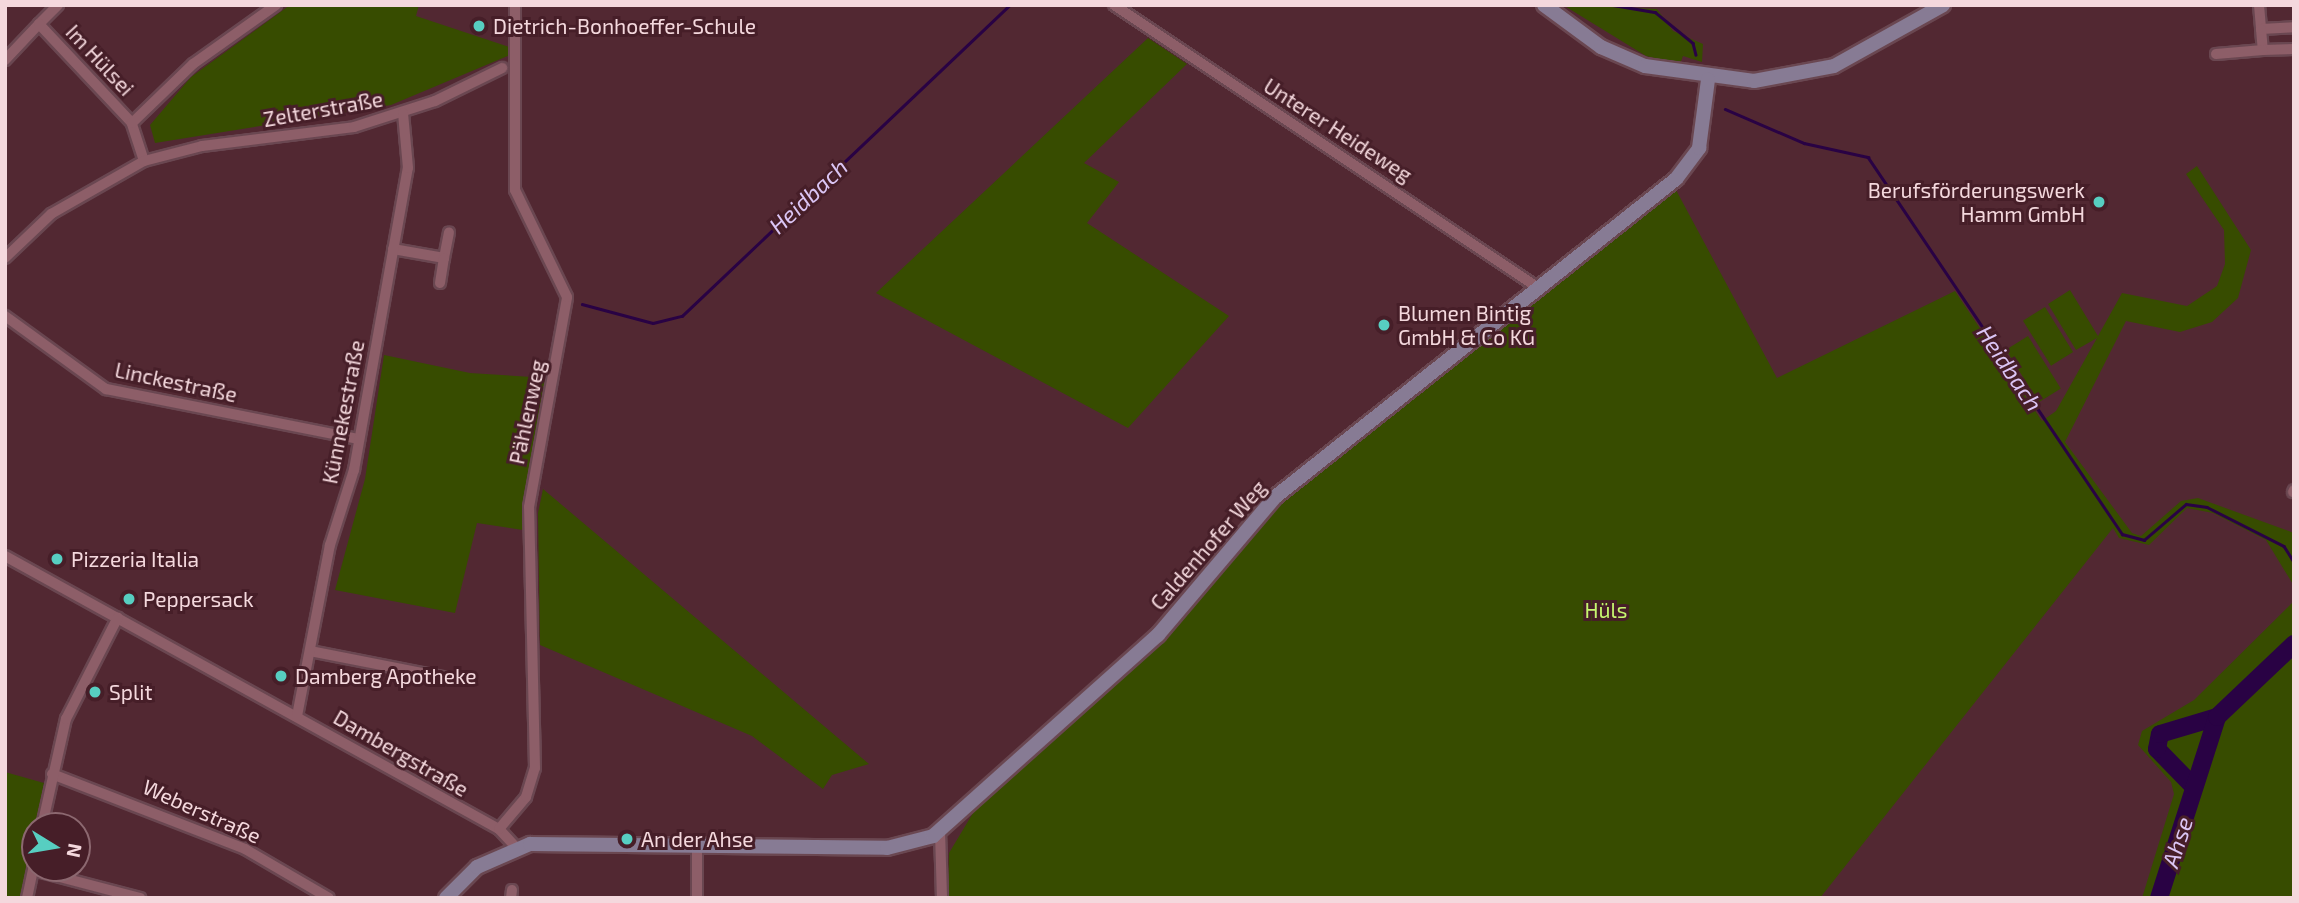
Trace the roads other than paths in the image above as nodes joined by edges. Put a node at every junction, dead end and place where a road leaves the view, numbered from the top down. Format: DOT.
graph roads {
  1 [pos="58,5"];
  2 [pos="276,5"];
  3 [pos="515,5"];
  4 [pos="1114,5"];
  5 [pos="1544,5"];
  6 [pos="1943,5"];
  7 [pos="2259,5"];
  8 [pos="39,24"];
  9 [pos="2294,27"];
  10 [pos="2261,29"];
  11 [pos="2294,49"];
  12 [pos="2263,50"];
  13 [pos="2217,54"];
  14 [pos="5,60"];
  15 [pos="502,68"];
  16 [pos="1708,80"];
  17 [pos="403,113"];
  18 [pos="132,123"];
  19 [pos="144,161"];
  20 [pos="449,232"];
  21 [pos="393,248"];
  22 [pos="5,258"];
  23 [pos="444,258"];
  24 [pos="440,283"];
  25 [pos="1540,289"];
  26 [pos="5,316"];
  27 [pos="359,439"];
  28 [pos="5,556"];
  29 [pos="118,617"];
  30 [pos="310,651"];
  31 [pos="448,678"];
  32 [pos="297,716"];
  33 [pos="52,774"];
  34 [pos="45,812"];
  35 [pos="499,829"];
  36 [pos="940,831"];
  37 [pos="697,845"];
  38 [pos="515,846"];
  39 [pos="89,882"];
  40 [pos="330,897"];
  41 [pos="140,898"];
  42 [pos="446,898"];
  43 [pos="697,898"];
  44 [pos="943,898"];
  1 -- 8 [label="street, Im Hülsei"];
  2 -- 18 [label="street"];
  3 -- 35 [label="street, Pählenweg"];
  4 -- 25 [label="street, Unterer Heideweg"];
  5 -- 16 [label="main road"];
  6 -- 16 [label="main road"];
  7 -- 10 [label="street"];
  8 -- 14 [label="street, Im Hülsei"];
  8 -- 18 [label="street, Im Hülsei"];
  9 -- 10 [label="street"];
  10 -- 12 [label="street"];
  11 -- 12 [label="street"];
  12 -- 13 [label="street"];
  15 -- 17 [label="street, Zelterstraße"];
  16 -- 25 [label="main road, Caldenhofer Weg"];
  17 -- 19 [label="street, Zelterstraße"];
  17 -- 21 [label="street, Künnekestraße"];
  18 -- 19 [label="street"];
  19 -- 22 [label="street, Zelterstraße"];
  20 -- 23 [label="street"];
  21 -- 23 [label="street"];
  21 -- 27 [label="street, Künnekestraße"];
  23 -- 24 [label="street"];
  25 -- 36 [label="main road, Caldenhofer Weg"];
  26 -- 27 [label="street, Linckestraße"];
  27 -- 30 [label="street, Künnekestraße"];
  28 -- 29 [label="street, Dambergstraße"];
  29 -- 32 [label="street, Dambergstraße"];
  29 -- 33 [label="street"];
  30 -- 31 [label="street"];
  30 -- 32 [label="street, Künnekestraße"];
  32 -- 35 [label="street, Dambergstraße"];
  33 -- 34 [label="street"];
  33 -- 40 [label="street, Weberstraße"];
  35 -- 38 [label="street, Dambergstraße"];
  36 -- 37 [label="main road, Caldenhofer Weg"];
  36 -- 44 [label="street"];
  37 -- 38 [label="main road, Caldenhofer Weg"];
  37 -- 43 [label="street"];
  38 -- 42 [label="main road, Caldenhofer Weg"];
  39 -- 41 [label="street"];
}
